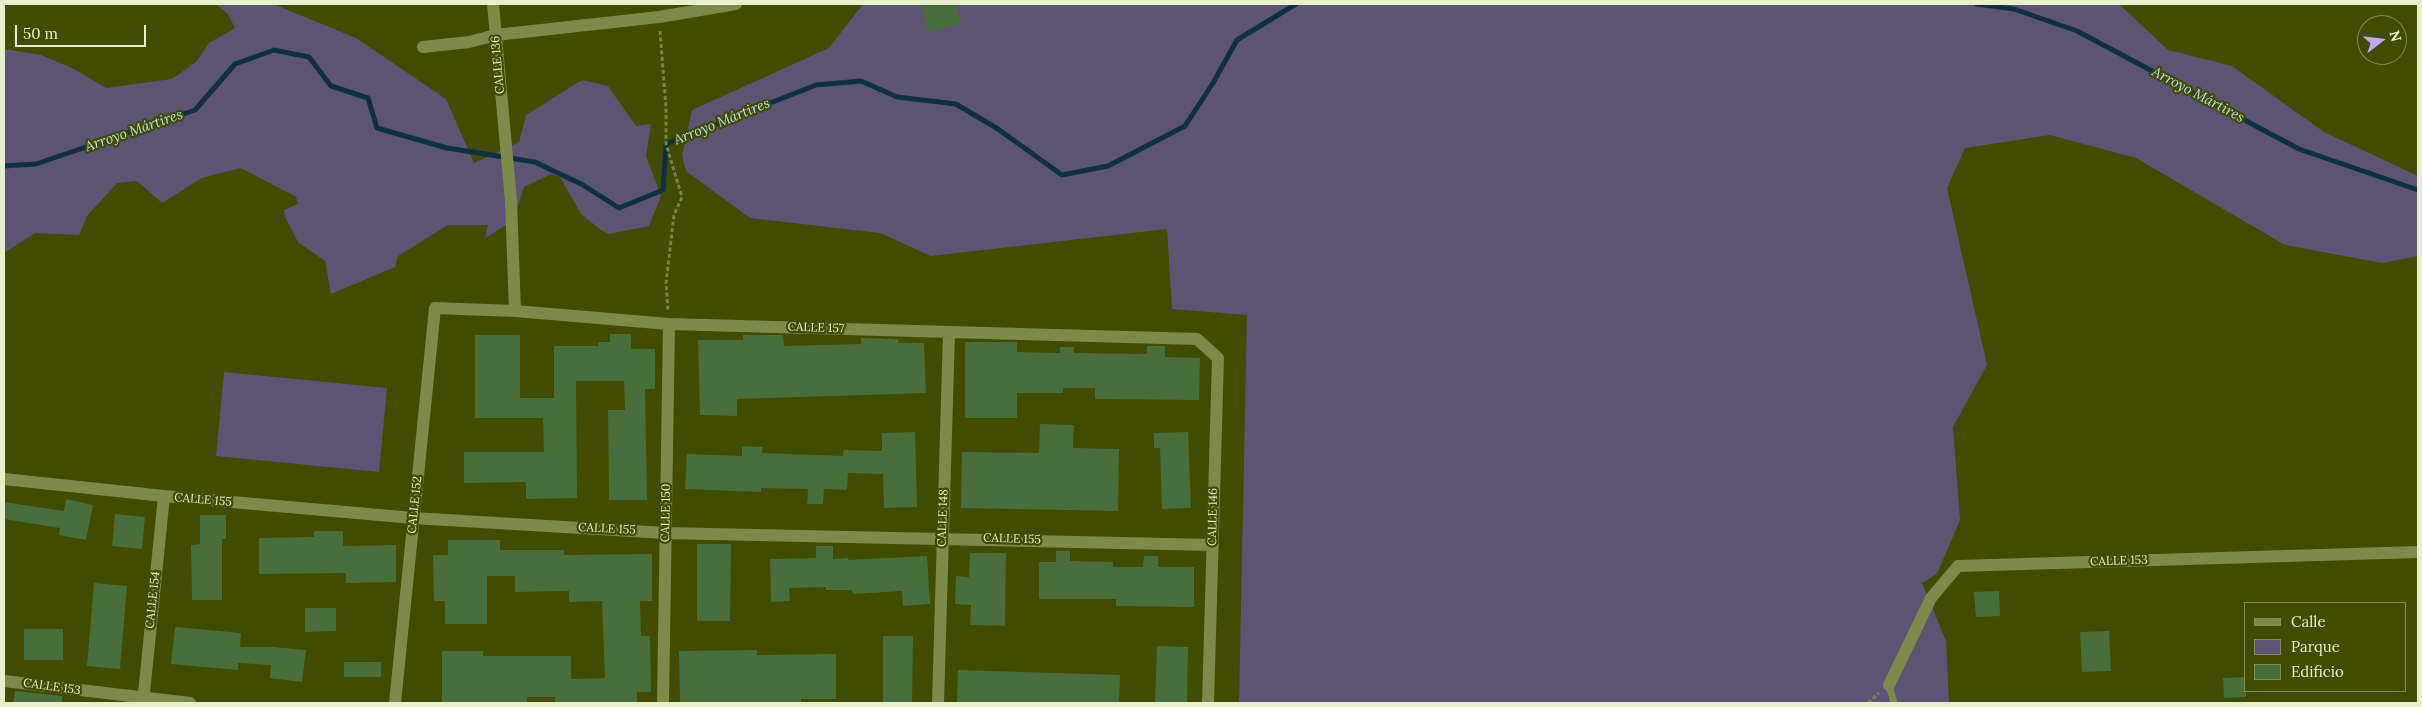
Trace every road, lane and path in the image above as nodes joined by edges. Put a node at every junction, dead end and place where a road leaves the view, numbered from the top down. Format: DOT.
graph roads {
  1 [pos="493,4"];
  2 [pos="736,4"];
  3 [pos="659,17"];
  4 [pos="496,35"];
  5 [pos="423,47"];
  6 [pos="436,308"];
  7 [pos="515,311"];
  8 [pos="669,324"];
  9 [pos="949,333"];
  10 [pos="1197,340"];
  11 [pos="4,479"];
  12 [pos="164,496"];
  13 [pos="413,518"];
  14 [pos="665,533"];
  15 [pos="943,537"];
  16 [pos="1213,544"];
  17 [pos="2418,552"];
  18 [pos="4,681"];
  19 [pos="1888,685"];
  20 [pos="143,701"];
  21 [pos="190,703"];
  22 [pos="395,703"];
  23 [pos="663,703"];
  24 [pos="938,703"];
  25 [pos="1208,703"];
  26 [pos="1894,703"];
  1 -- 4 [label="street, CALLE 136"];
  2 -- 3 [label="street"];
  3 -- 4 [label="street"];
  3 -- 8 [label="path"];
  4 -- 5 [label="street"];
  4 -- 7 [label="street, CALLE 136"];
  6 -- 7 [label="street, CALLE 157"];
  6 -- 13 [label="street, CALLE 152"];
  7 -- 8 [label="street, CALLE 157"];
  8 -- 9 [label="street, CALLE 157"];
  8 -- 14 [label="street, CALLE 150"];
  9 -- 10 [label="street, CALLE 157"];
  9 -- 15 [label="street, CALLE 148"];
  10 -- 16 [label="street, CALLE 146"];
  11 -- 12 [label="street, CALLE 155"];
  12 -- 13 [label="street, CALLE 155"];
  12 -- 20 [label="street, CALLE 154"];
  13 -- 14 [label="street, CALLE 155"];
  13 -- 22 [label="street, CALLE 152"];
  14 -- 15 [label="street, CALLE 155"];
  14 -- 23 [label="street, CALLE 150"];
  15 -- 16 [label="street, CALLE 155"];
  15 -- 24 [label="street, CALLE 148"];
  16 -- 25 [label="street, CALLE 146"];
  17 -- 19 [label="street, CALLE 153"];
  18 -- 20 [label="street, CALLE 153"];
  19 -- 26 [label="lane"];
  20 -- 21 [label="street, CALLE 153"];
}
